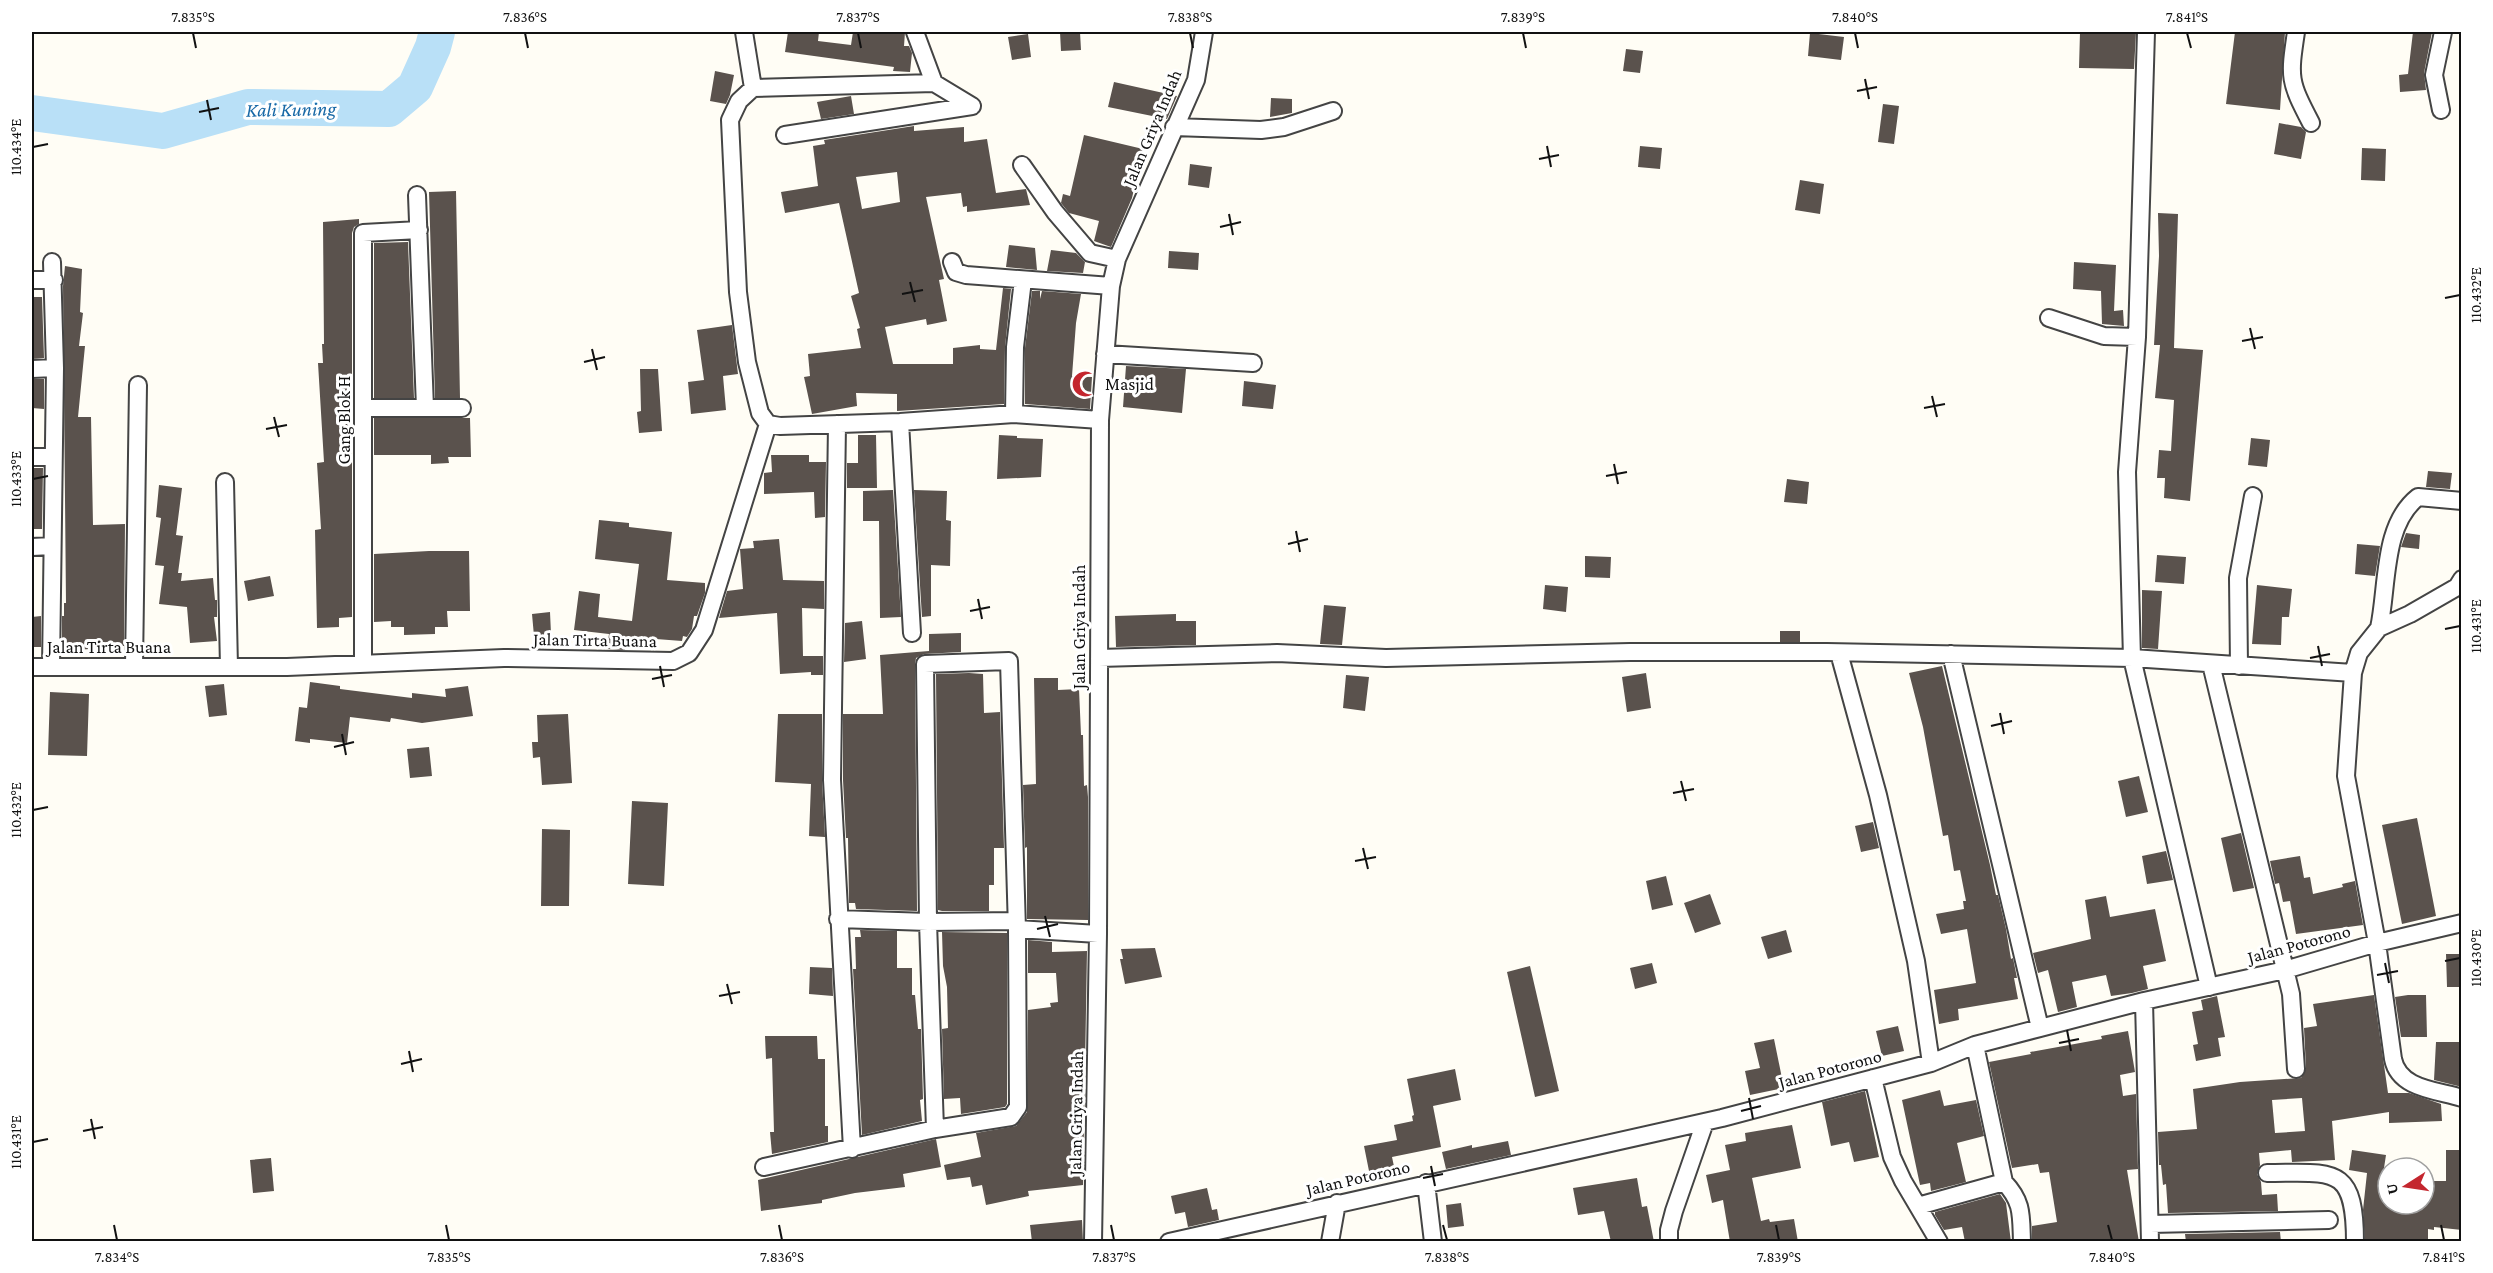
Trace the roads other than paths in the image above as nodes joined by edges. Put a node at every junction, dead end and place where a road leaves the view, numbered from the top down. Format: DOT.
graph roads {
  1 [pos="744,32"];
  2 [pos="915,32"];
  3 [pos="1204,32"];
  4 [pos="2146,32"];
  5 [pos="2296,32"];
  6 [pos="2443,32"];
  7 [pos="934,83"];
  8 [pos="753,88"];
  9 [pos="2441,110"];
  10 [pos="1333,111"];
  11 [pos="2311,123"];
  12 [pos="1174,127"];
  13 [pos="785,135"];
  14 [pos="1022,165"];
  15 [pos="417,195"];
  16 [pos="419,230"];
  17 [pos="1117,259"];
  18 [pos="52,262"];
  19 [pos="952,262"];
  20 [pos="32,280"];
  21 [pos="54,280"];
  22 [pos="1023,280"];
  23 [pos="1110,286"];
  24 [pos="2049,318"];
  25 [pos="2137,337"];
  26 [pos="1105,354"];
  27 [pos="1253,363"];
  28 [pos="55,368"];
  29 [pos="32,369"];
  30 [pos="138,385"];
  31 [pos="363,408"];
  32 [pos="425,408"];
  33 [pos="462,408"];
  34 [pos="1014,414"];
  35 [pos="1100,420"];
  36 [pos="900,422"];
  37 [pos="768,424"];
  38 [pos="837,424"];
  39 [pos="53,457"];
  40 [pos="32,458"];
  41 [pos="225,482"];
  42 [pos="2253,496"];
  43 [pos="2462,501"];
  44 [pos="52,546"];
  45 [pos="32,547"];
  46 [pos="2462,579"];
  47 [pos="2379,628"];
  48 [pos="912,633"];
  49 [pos="1839,653"];
  50 [pos="1951,654"];
  51 [pos="1099,658"];
  52 [pos="2132,658"];
  53 [pos="363,663"];
  54 [pos="2211,664"];
  55 [pos="134,666"];
  56 [pos="2239,666"];
  57 [pos="32,667"];
  58 [pos="51,667"];
  59 [pos="229,667"];
  60 [pos="2353,673"];
  61 [pos="838,919"];
  62 [pos="928,922"];
  63 [pos="2462,923"];
  64 [pos="1016,925"];
  65 [pos="1098,934"];
  66 [pos="2377,942"];
  67 [pos="2285,970"];
  68 [pos="2209,987"];
  69 [pos="2144,1001"];
  70 [pos="2040,1028"];
  71 [pos="1975,1046"];
  72 [pos="1931,1063"];
  73 [pos="2296,1069"];
  74 [pos="1873,1078"];
  75 [pos="2462,1098"];
  76 [pos="1706,1122"];
  77 [pos="935,1129"];
  78 [pos="852,1149"];
  79 [pos="765,1167"];
  80 [pos="2267,1173"];
  81 [pos="2004,1182"];
  82 [pos="1426,1183"];
  83 [pos="1337,1203"];
  84 [pos="1918,1206"];
  85 [pos="2329,1220"];
  86 [pos="2150,1224"];
  87 [pos="1094,1242"];
  88 [pos="1169,1242"];
  89 [pos="1330,1242"];
  90 [pos="1433,1242"];
  91 [pos="1669,1242"];
  92 [pos="1939,1242"];
  93 [pos="2022,1242"];
  94 [pos="2150,1242"];
  95 [pos="2355,1242"];
  1 -- 8 [label="street"];
  2 -- 7 [label="street"];
  3 -- 12 [label="street, Jalan Griya Indah"];
  4 -- 25 [label="street"];
  5 -- 11 [label="street"];
  6 -- 9 [label="street"];
  7 -- 8 [label="street"];
  7 -- 13 [label="street"];
  8 -- 37 [label="street"];
  10 -- 12 [label="street"];
  12 -- 17 [label="street, Jalan Griya Indah"];
  14 -- 17 [label="street"];
  15 -- 16 [label="street"];
  16 -- 31 [label="street, Gang Blok H"];
  16 -- 32 [label="street"];
  17 -- 23 [label="street, Jalan Griya Indah"];
  18 -- 21 [label="street"];
  19 -- 22 [label="street"];
  20 -- 21 [label="street"];
  21 -- 28 [label="street"];
  22 -- 23 [label="street"];
  22 -- 34 [label="street"];
  23 -- 26 [label="street, Jalan Griya Indah"];
  24 -- 25 [label="street"];
  25 -- 52 [label="street"];
  26 -- 27 [label="street"];
  26 -- 35 [label="street, Jalan Griya Indah"];
  28 -- 29 [label="street"];
  28 -- 39 [label="street"];
  30 -- 55 [label="street"];
  31 -- 32 [label="street"];
  31 -- 53 [label="street, Gang Blok H"];
  32 -- 33 [label="street"];
  34 -- 35 [label="street"];
  34 -- 36 [label="street"];
  35 -- 51 [label="street, Jalan Griya Indah"];
  36 -- 38 [label="street"];
  36 -- 48 [label="street"];
  37 -- 38 [label="street"];
  37 -- 53 [label="street, Jalan Tirta Buana"];
  38 -- 61 [label="street"];
  39 -- 40 [label="street"];
  39 -- 44 [label="street"];
  41 -- 59 [label="street"];
  42 -- 56 [label="street"];
  43 -- 47 [label="street"];
  44 -- 45 [label="street"];
  44 -- 58 [label="street"];
  46 -- 47 [label="street"];
  47 -- 60 [label="street"];
  49 -- 50 [label="street"];
  49 -- 51 [label="street"];
  49 -- 72 [label="street"];
  50 -- 52 [label="street"];
  50 -- 70 [label="street"];
  51 -- 65 [label="street, Jalan Griya Indah"];
  52 -- 54 [label="street"];
  52 -- 68 [label="street"];
  53 -- 59 [label="street, Jalan Tirta Buana"];
  54 -- 56 [label="street"];
  54 -- 67 [label="street"];
  55 -- 58 [label="street, Jalan Tirta Buana"];
  55 -- 59 [label="street, Jalan Tirta Buana"];
  56 -- 60 [label="street"];
  57 -- 58 [label="street, Jalan Tirta Buana"];
  60 -- 66 [label="street"];
  61 -- 62 [label="street"];
  61 -- 78 [label="street"];
  62 -- 64 [label="street"];
  62 -- 64 [label="street"];
  62 -- 77 [label="street"];
  63 -- 66 [label="street, Jalan Potorono"];
  64 -- 65 [label="street"];
  64 -- 77 [label="street"];
  65 -- 87 [label="street, Jalan Griya Indah"];
  66 -- 67 [label="street, Jalan Potorono"];
  66 -- 75 [label="street"];
  67 -- 68 [label="street, Jalan Potorono"];
  67 -- 73 [label="street"];
  68 -- 69 [label="street, Jalan Potorono"];
  69 -- 70 [label="street, Jalan Potorono"];
  69 -- 86 [label="street"];
  70 -- 71 [label="street, Jalan Potorono"];
  71 -- 72 [label="street, Jalan Potorono"];
  71 -- 81 [label="street"];
  72 -- 74 [label="street, Jalan Potorono"];
  74 -- 76 [label="street, Jalan Potorono"];
  74 -- 84 [label="street"];
  76 -- 82 [label="street, Jalan Potorono"];
  76 -- 91 [label="street"];
  77 -- 78 [label="street"];
  78 -- 79 [label="street"];
  80 -- 95 [label="street"];
  81 -- 84 [label="street"];
  81 -- 93 [label="street"];
  82 -- 83 [label="street, Jalan Potorono"];
  82 -- 90 [label="street"];
  83 -- 88 [label="street, Jalan Potorono"];
  83 -- 89 [label="street"];
  84 -- 92 [label="street"];
  85 -- 86 [label="street"];
  86 -- 94 [label="street"];
}
